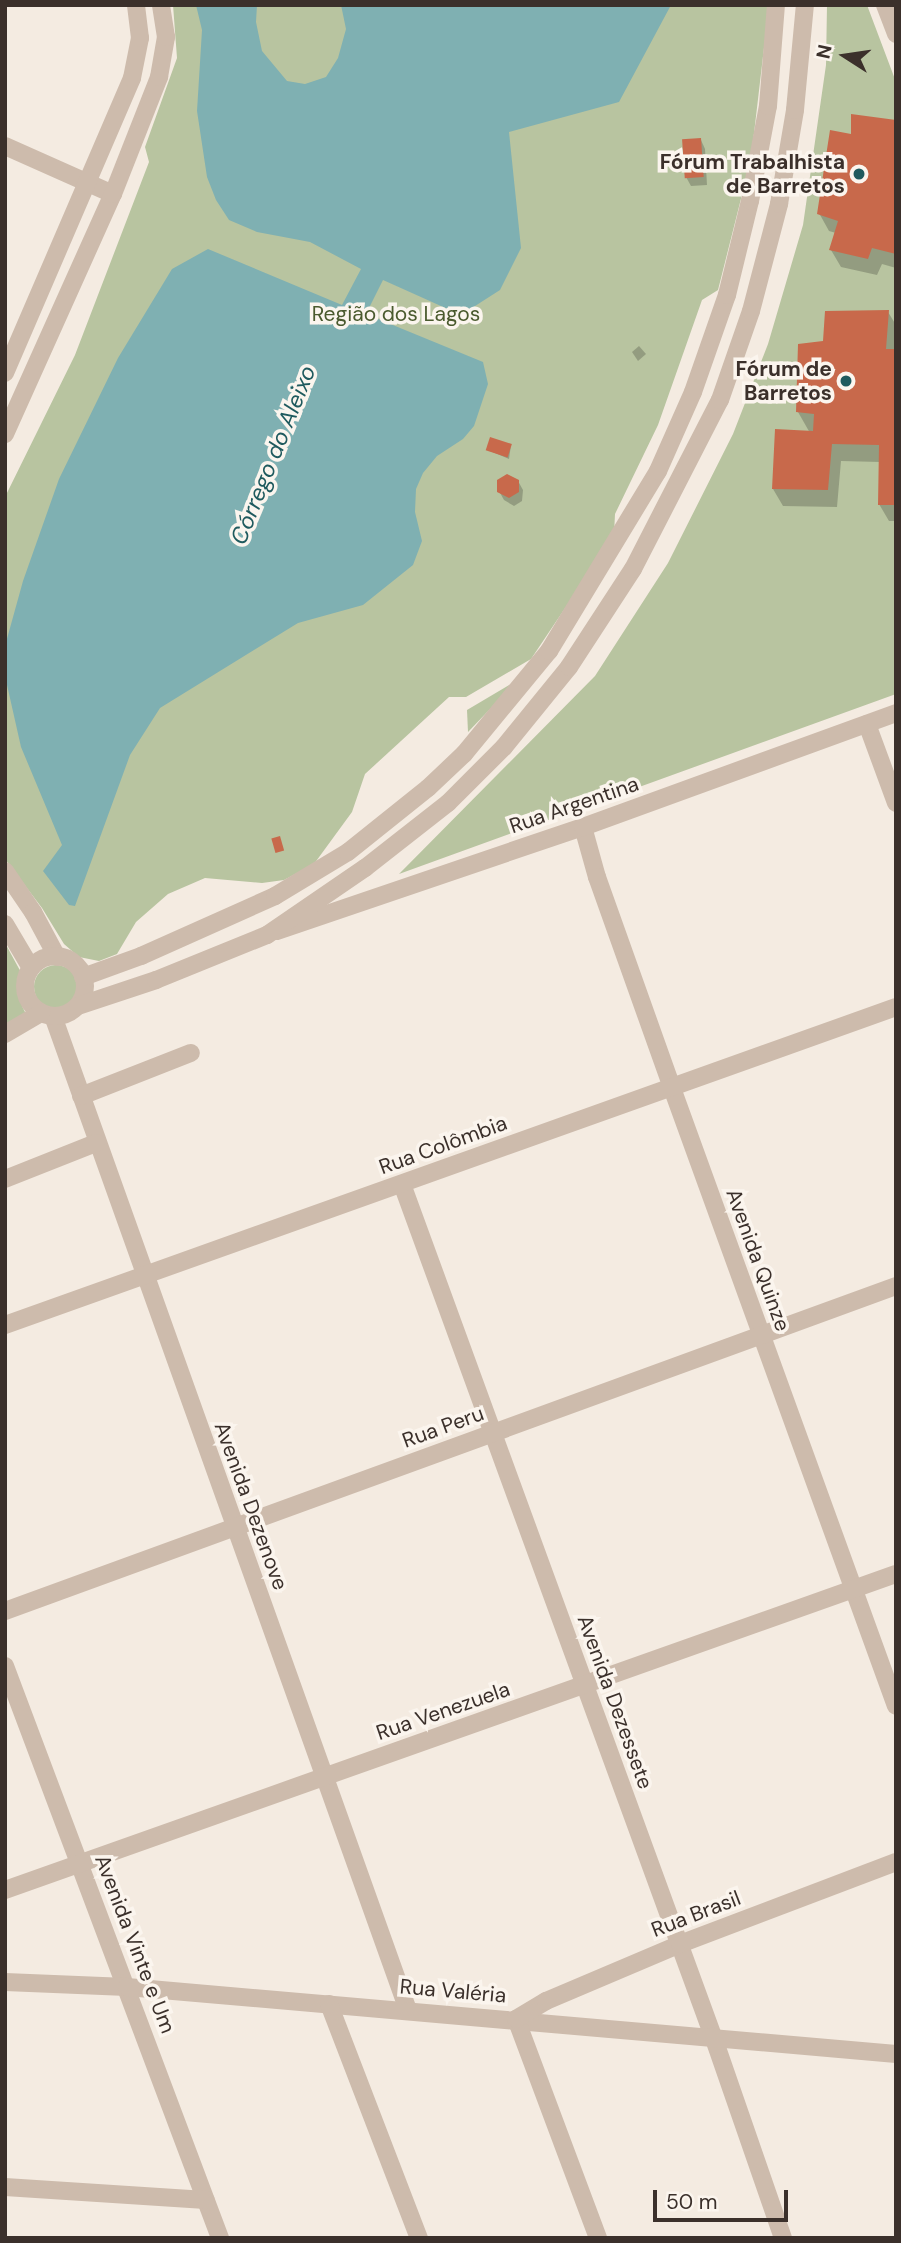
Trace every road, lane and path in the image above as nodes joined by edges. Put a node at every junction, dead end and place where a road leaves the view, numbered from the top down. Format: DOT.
graph roads {
  1 [pos="136,5"];
  2 [pos="160,5"];
  3 [pos="776,5"];
  4 [pos="805,5"];
  5 [pos="885,5"];
  6 [pos="896,34"];
  7 [pos="5,146"];
  8 [pos="87,182"];
  9 [pos="113,194"];
  10 [pos="5,373"];
  11 [pos="5,434"];
  12 [pos="896,713"];
  13 [pos="867,724"];
  14 [pos="896,803"];
  15 [pos="583,827"];
  16 [pos="5,871"];
  17 [pos="5,924"];
  18 [pos="267,935"];
  19 [pos="57,957"];
  20 [pos="31,968"];
  21 [pos="83,977"];
  22 [pos="78,1006"];
  23 [pos="896,1007"];
  24 [pos="47,1015"];
  25 [pos="5,1034"];
  26 [pos="191,1053"];
  27 [pos="672,1088"];
  28 [pos="81,1096"];
  29 [pos="96,1143"];
  30 [pos="5,1179"];
  31 [pos="402,1184"];
  32 [pos="145,1275"];
  33 [pos="896,1286"];
  34 [pos="5,1325"];
  35 [pos="762,1335"];
  36 [pos="493,1433"];
  37 [pos="235,1527"];
  38 [pos="896,1574"];
  39 [pos="854,1589"];
  40 [pos="5,1611"];
  41 [pos="5,1666"];
  42 [pos="585,1685"];
  43 [pos="896,1706"];
  44 [pos="324,1777"];
  45 [pos="896,1862"];
  46 [pos="80,1863"];
  47 [pos="5,1890"];
  48 [pos="680,1944"];
  49 [pos="5,1982"];
  50 [pos="127,1987"];
  51 [pos="329,2004"];
  52 [pos="408,2010"];
  53 [pos="516,2019"];
  54 [pos="713,2036"];
  55 [pos="896,2054"];
  56 [pos="5,2187"];
  57 [pos="206,2200"];
  58 [pos="220,2238"];
  59 [pos="419,2238"];
  60 [pos="598,2238"];
  61 [pos="783,2238"];
  1 -- 8 [label="street"];
  2 -- 9 [label="street"];
  3 -- 21 [label="street"];
  4 -- 18 [label="street"];
  5 -- 6 [label="street"];
  7 -- 8 [label="street"];
  8 -- 9 [label="street"];
  8 -- 10 [label="street"];
  9 -- 11 [label="street"];
  12 -- 13 [label="street, Rua Argentina"];
  13 -- 14 [label="street"];
  13 -- 15 [label="street, Rua Argentina"];
  15 -- 18 [label="street, Rua Argentina"];
  15 -- 27 [label="street, Avenida Quinze"];
  16 -- 19 [label="street"];
  17 -- 20 [label="street"];
  18 -- 22 [label="street"];
  19 -- 20 [label="street"];
  19 -- 21 [label="street"];
  20 -- 24 [label="street"];
  21 -- 22 [label="street"];
  22 -- 24 [label="street"];
  23 -- 27 [label="street, Rua Colômbia"];
  24 -- 25 [label="street"];
  24 -- 28 [label="street, Avenida Dezenove"];
  26 -- 28 [label="street"];
  27 -- 31 [label="street, Rua Colômbia"];
  27 -- 35 [label="street, Avenida Quinze"];
  28 -- 29 [label="street, Avenida Dezenove"];
  29 -- 30 [label="street"];
  29 -- 32 [label="street, Avenida Dezenove"];
  31 -- 32 [label="street, Rua Colômbia"];
  31 -- 36 [label="street, Avenida Dezessete"];
  32 -- 34 [label="street, Rua Colômbia"];
  32 -- 37 [label="street, Avenida Dezenove"];
  33 -- 35 [label="street, Rua Peru"];
  35 -- 36 [label="street, Rua Peru"];
  35 -- 39 [label="street, Avenida Quinze"];
  36 -- 37 [label="street, Rua Peru"];
  36 -- 42 [label="street, Avenida Dezessete"];
  37 -- 40 [label="street, Rua Peru"];
  37 -- 44 [label="street, Avenida Dezenove"];
  38 -- 39 [label="street, Rua Venezuela"];
  39 -- 42 [label="street, Rua Venezuela"];
  39 -- 43 [label="street, Avenida Quinze"];
  41 -- 46 [label="street, Avenida Vinte e Um"];
  42 -- 44 [label="street, Rua Venezuela"];
  42 -- 48 [label="street, Avenida Dezessete"];
  44 -- 46 [label="street, Rua Venezuela"];
  44 -- 52 [label="street, Avenida Dezenove"];
  45 -- 48 [label="street, Rua Brasil"];
  46 -- 47 [label="street, Rua Venezuela"];
  46 -- 50 [label="street, Avenida Vinte e Um"];
  48 -- 53 [label="street, Rua Brasil"];
  48 -- 54 [label="street, Avenida Dezessete"];
  49 -- 50 [label="street, Rua Valéria"];
  50 -- 51 [label="street, Rua Valéria"];
  50 -- 57 [label="street, Avenida Vinte e Um"];
  51 -- 52 [label="street, Rua Valéria"];
  51 -- 59 [label="street"];
  52 -- 53 [label="street, Rua Valéria"];
  53 -- 54 [label="street, Rua Valéria"];
  53 -- 60 [label="street"];
  54 -- 55 [label="street, Rua Valéria"];
  54 -- 61 [label="street, Avenida Dezessete"];
  56 -- 57 [label="street"];
  57 -- 58 [label="street, Avenida Vinte e Um"];
}
